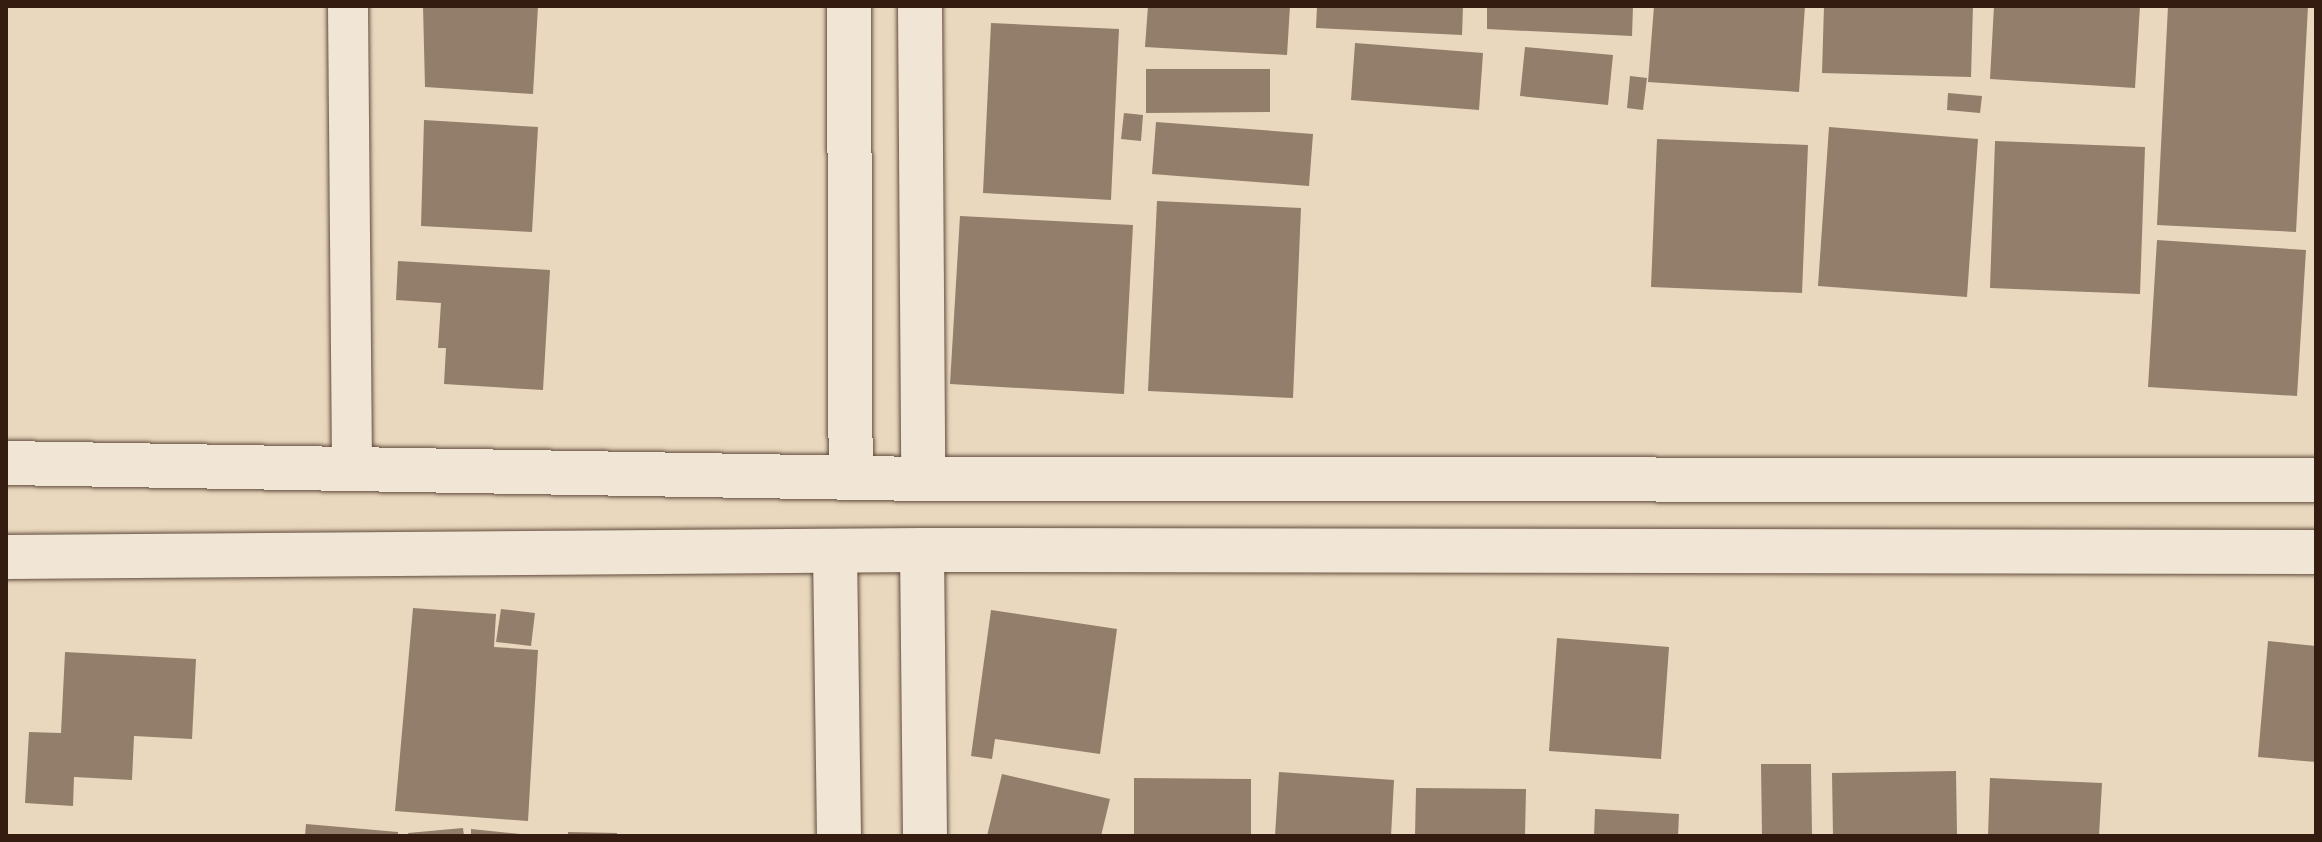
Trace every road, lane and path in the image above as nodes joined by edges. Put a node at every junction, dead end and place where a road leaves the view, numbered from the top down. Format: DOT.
graph roads {
  1 [pos="348,6"];
  2 [pos="849,6"];
  3 [pos="920,6"];
  4 [pos="6,463"];
  5 [pos="352,465"];
  6 [pos="851,477"];
  7 [pos="923,479"];
  8 [pos="2316,480"];
  9 [pos="922,550"];
  10 [pos="835,551"];
  11 [pos="2316,552"];
  12 [pos="6,557"];
  13 [pos="839,836"];
  14 [pos="925,836"];
  1 -- 5 [label="street"];
  2 -- 6 [label="street"];
  3 -- 7 [label="street"];
  4 -- 5 [label="street"];
  5 -- 6 [label="street"];
  6 -- 7 [label="street"];
  7 -- 8 [label="street"];
  9 -- 10 [label="street"];
  9 -- 11 [label="street"];
  9 -- 14 [label="street"];
  10 -- 12 [label="street"];
  10 -- 13 [label="street"];
}
